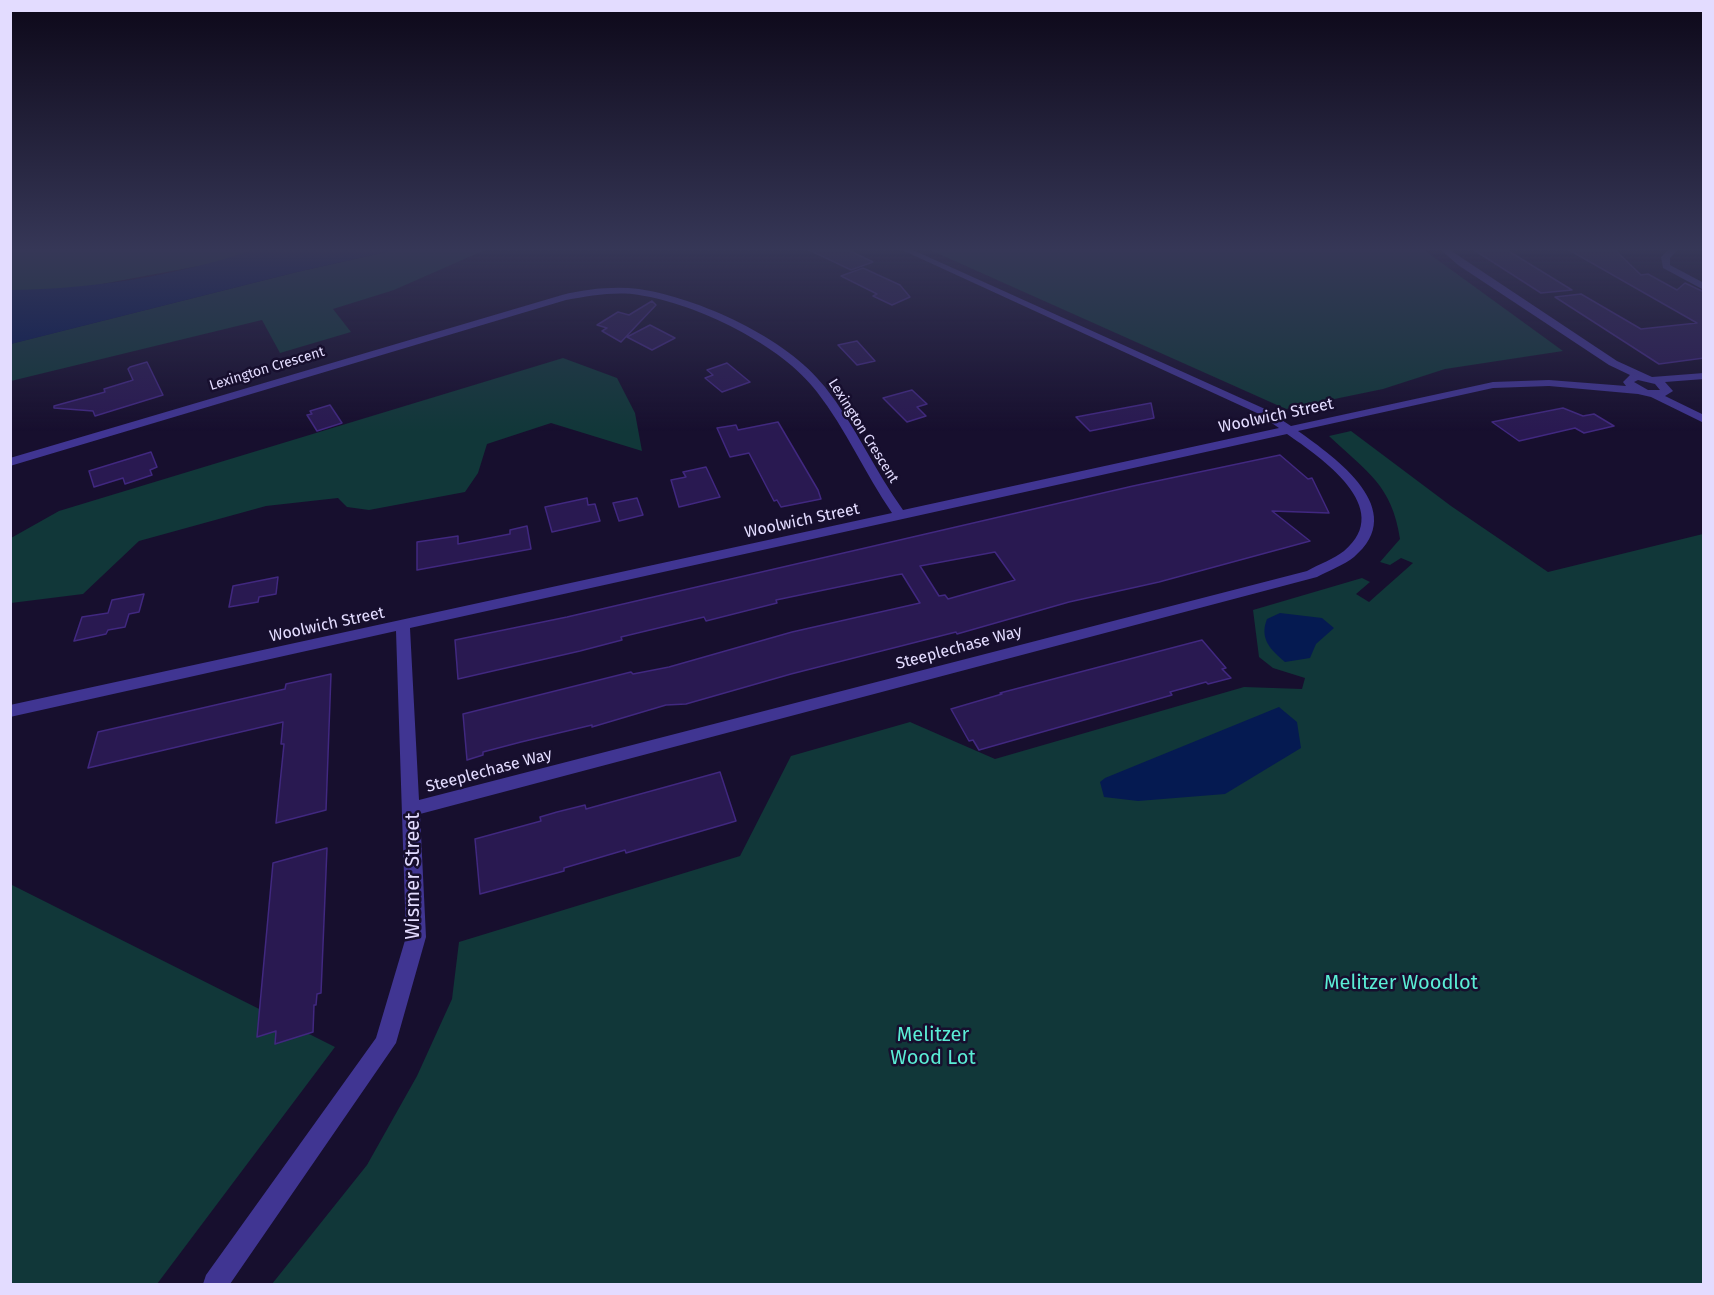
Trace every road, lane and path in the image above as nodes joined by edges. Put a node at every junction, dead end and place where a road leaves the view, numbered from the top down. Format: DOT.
graph roads {
  1 [pos="520,310"];
  2 [pos="700,310"];
  3 [pos="1039,310"];
  4 [pos="1532,310"];
  5 [pos="1613,363"];
  6 [pos="1704,376"];
  7 [pos="1649,379"];
  8 [pos="1629,381"];
  9 [pos="1602,386"];
  10 [pos="1704,386"];
  11 [pos="1667,390"];
  12 [pos="1646,393"];
  13 [pos="1703,420"];
  14 [pos="1289,430"];
  15 [pos="10,462"];
  16 [pos="901,516"];
  17 [pos="403,626"];
  18 [pos="10,711"];
  19 [pos="413,809"];
  20 [pos="215,1284"];
  1 -- 15 [label="street, Lexington Crescent"];
  2 -- 16 [label="street, Lexington Crescent"];
  3 -- 14 [label="street, Steeplechase Way"];
  4 -- 5 [label="street"];
  5 -- 7 [label="street"];
  5 -- 8 [label="street"];
  6 -- 7 [label="street"];
  7 -- 8 [label="street, Woolwich Street"];
  7 -- 11 [label="street, Woolwich Street"];
  8 -- 9 [label="street, Woolwich Street"];
  8 -- 12 [label="street, Woolwich Street"];
  9 -- 12 [label="street, Woolwich Street"];
  9 -- 14 [label="street, Woolwich Street"];
  10 -- 11 [label="street"];
  11 -- 12 [label="street, Woolwich Street"];
  11 -- 13 [label="street, Woolwich Street"];
  12 -- 13 [label="street, Woolwich Street"];
  14 -- 16 [label="street, Woolwich Street"];
  14 -- 19 [label="street, Steeplechase Way"];
  16 -- 17 [label="street, Woolwich Street"];
  17 -- 18 [label="street, Woolwich Street"];
  17 -- 19 [label="street, Wismer Street"];
  19 -- 20 [label="street, Wismer Street"];
}
